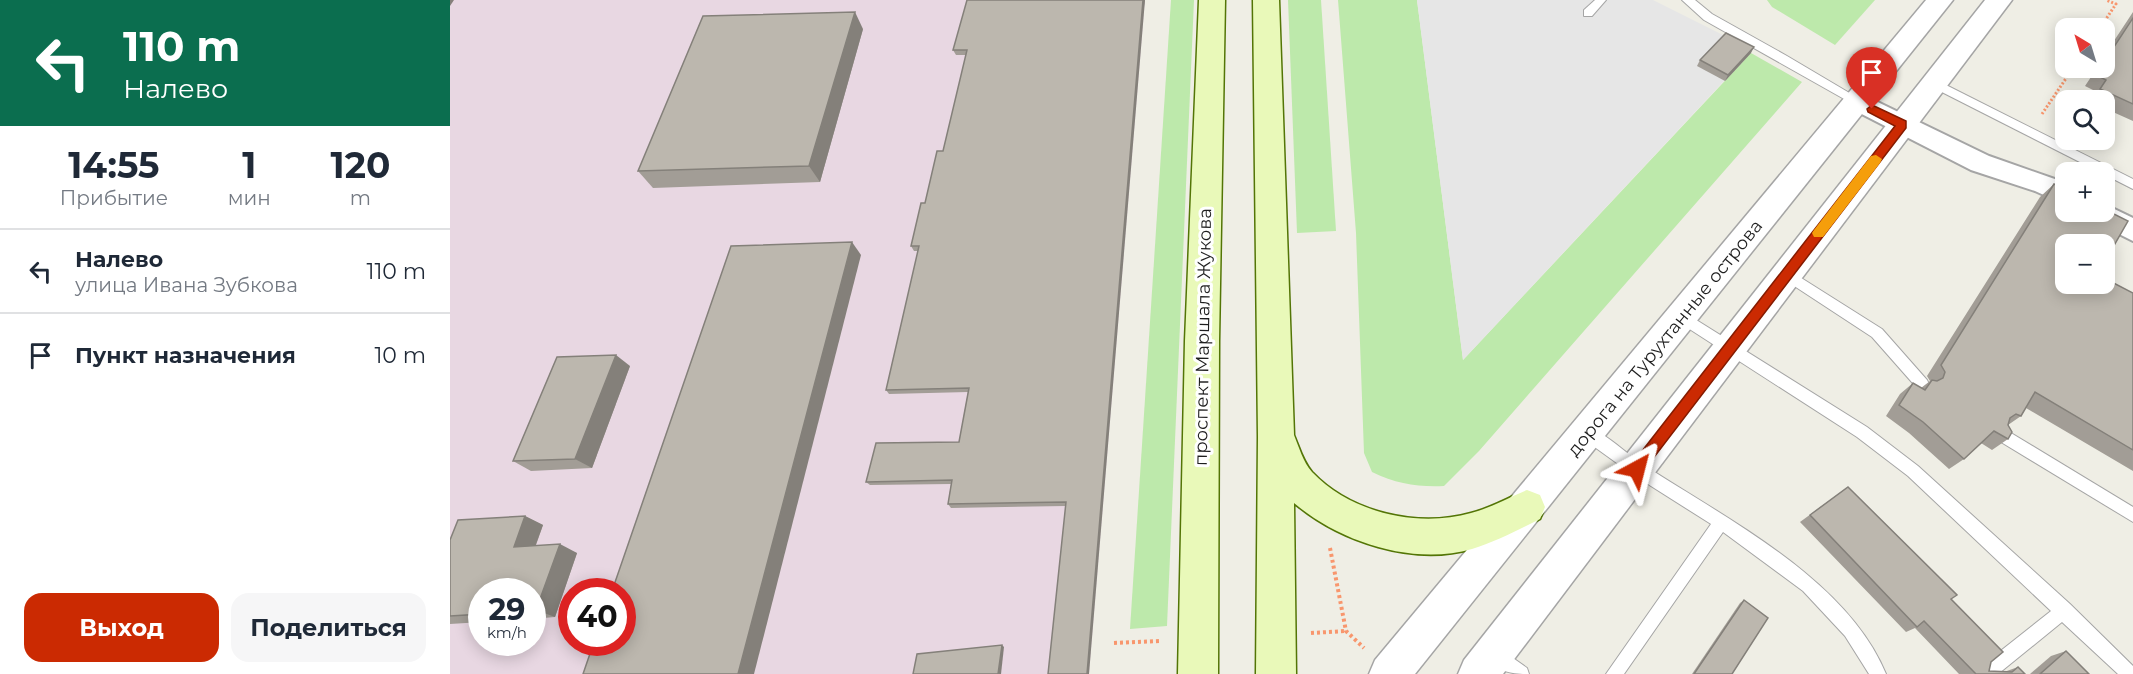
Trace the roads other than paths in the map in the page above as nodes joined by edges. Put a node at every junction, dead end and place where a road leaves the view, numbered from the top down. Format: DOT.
graph roads {
  1 [pos="1212,0"];
  2 [pos="1266,0"];
  3 [pos="1602,0"];
  4 [pos="1940,0"];
  5 [pos="1999,0"];
  6 [pos="1694,2"];
  7 [pos="1588,13"];
  8 [pos="1934,84"];
  9 [pos="1857,101"];
  10 [pos="1902,124"];
  11 [pos="2133,184"];
  12 [pos="2055,190"];
  13 [pos="2115,221"];
  14 [pos="2133,230"];
  15 [pos="1787,274"];
  16 [pos="1682,317"];
  17 [pos="1731,348"];
  18 [pos="1922,384"];
  19 [pos="1587,433"];
  20 [pos="2001,434"];
  21 [pos="1276,437"];
  22 [pos="1637,469"];
  23 [pos="1527,507"];
  24 [pos="2133,515"];
  25 [pos="1721,522"];
  26 [pos="2064,610"];
  27 [pos="1379,663"];
  28 [pos="1486,663"];
  29 [pos="1198,674"];
  30 [pos="1276,674"];
  31 [pos="1521,674"];
  32 [pos="1614,674"];
  33 [pos="1878,674"];
  34 [pos="1985,674"];
  35 [pos="2130,674"];
  1 -- 29 [label="main road, проспект Маршала Жукова"];
  2 -- 21 [label="main road"];
  3 -- 7 [label="lane"];
  4 -- 9 [label="street, дорога на Турухтанные острова"];
  5 -- 8 [label="street"];
  6 -- 9 [label="lane"];
  8 -- 10 [label="street"];
  8 -- 11 [label="lane"];
  9 -- 10 [label="street"];
  9 -- 16 [label="street, дорога на Турухтанные острова"];
  10 -- 12 [label="street"];
  10 -- 15 [label="street"];
  13 -- 14 [label="street"];
  15 -- 17 [label="street"];
  15 -- 18 [label="lane"];
  16 -- 17 [label="lane"];
  16 -- 19 [label="street, дорога на Турухтанные острова"];
  17 -- 22 [label="street"];
  17 -- 26 [label="lane"];
  19 -- 22 [label="lane"];
  19 -- 23 [label="street, дорога на Турухтанные острова"];
  20 -- 24 [label="lane"];
  21 -- 23 [label="main road"];
  21 -- 30 [label="main road"];
  22 -- 25 [label="lane"];
  22 -- 28 [label="street"];
  23 -- 27 [label="street, дорога на Турухтанные острова"];
  25 -- 32 [label="lane"];
  25 -- 33 [label="lane"];
  26 -- 34 [label="lane"];
  26 -- 35 [label="lane"];
  28 -- 31 [label="lane"];
}
